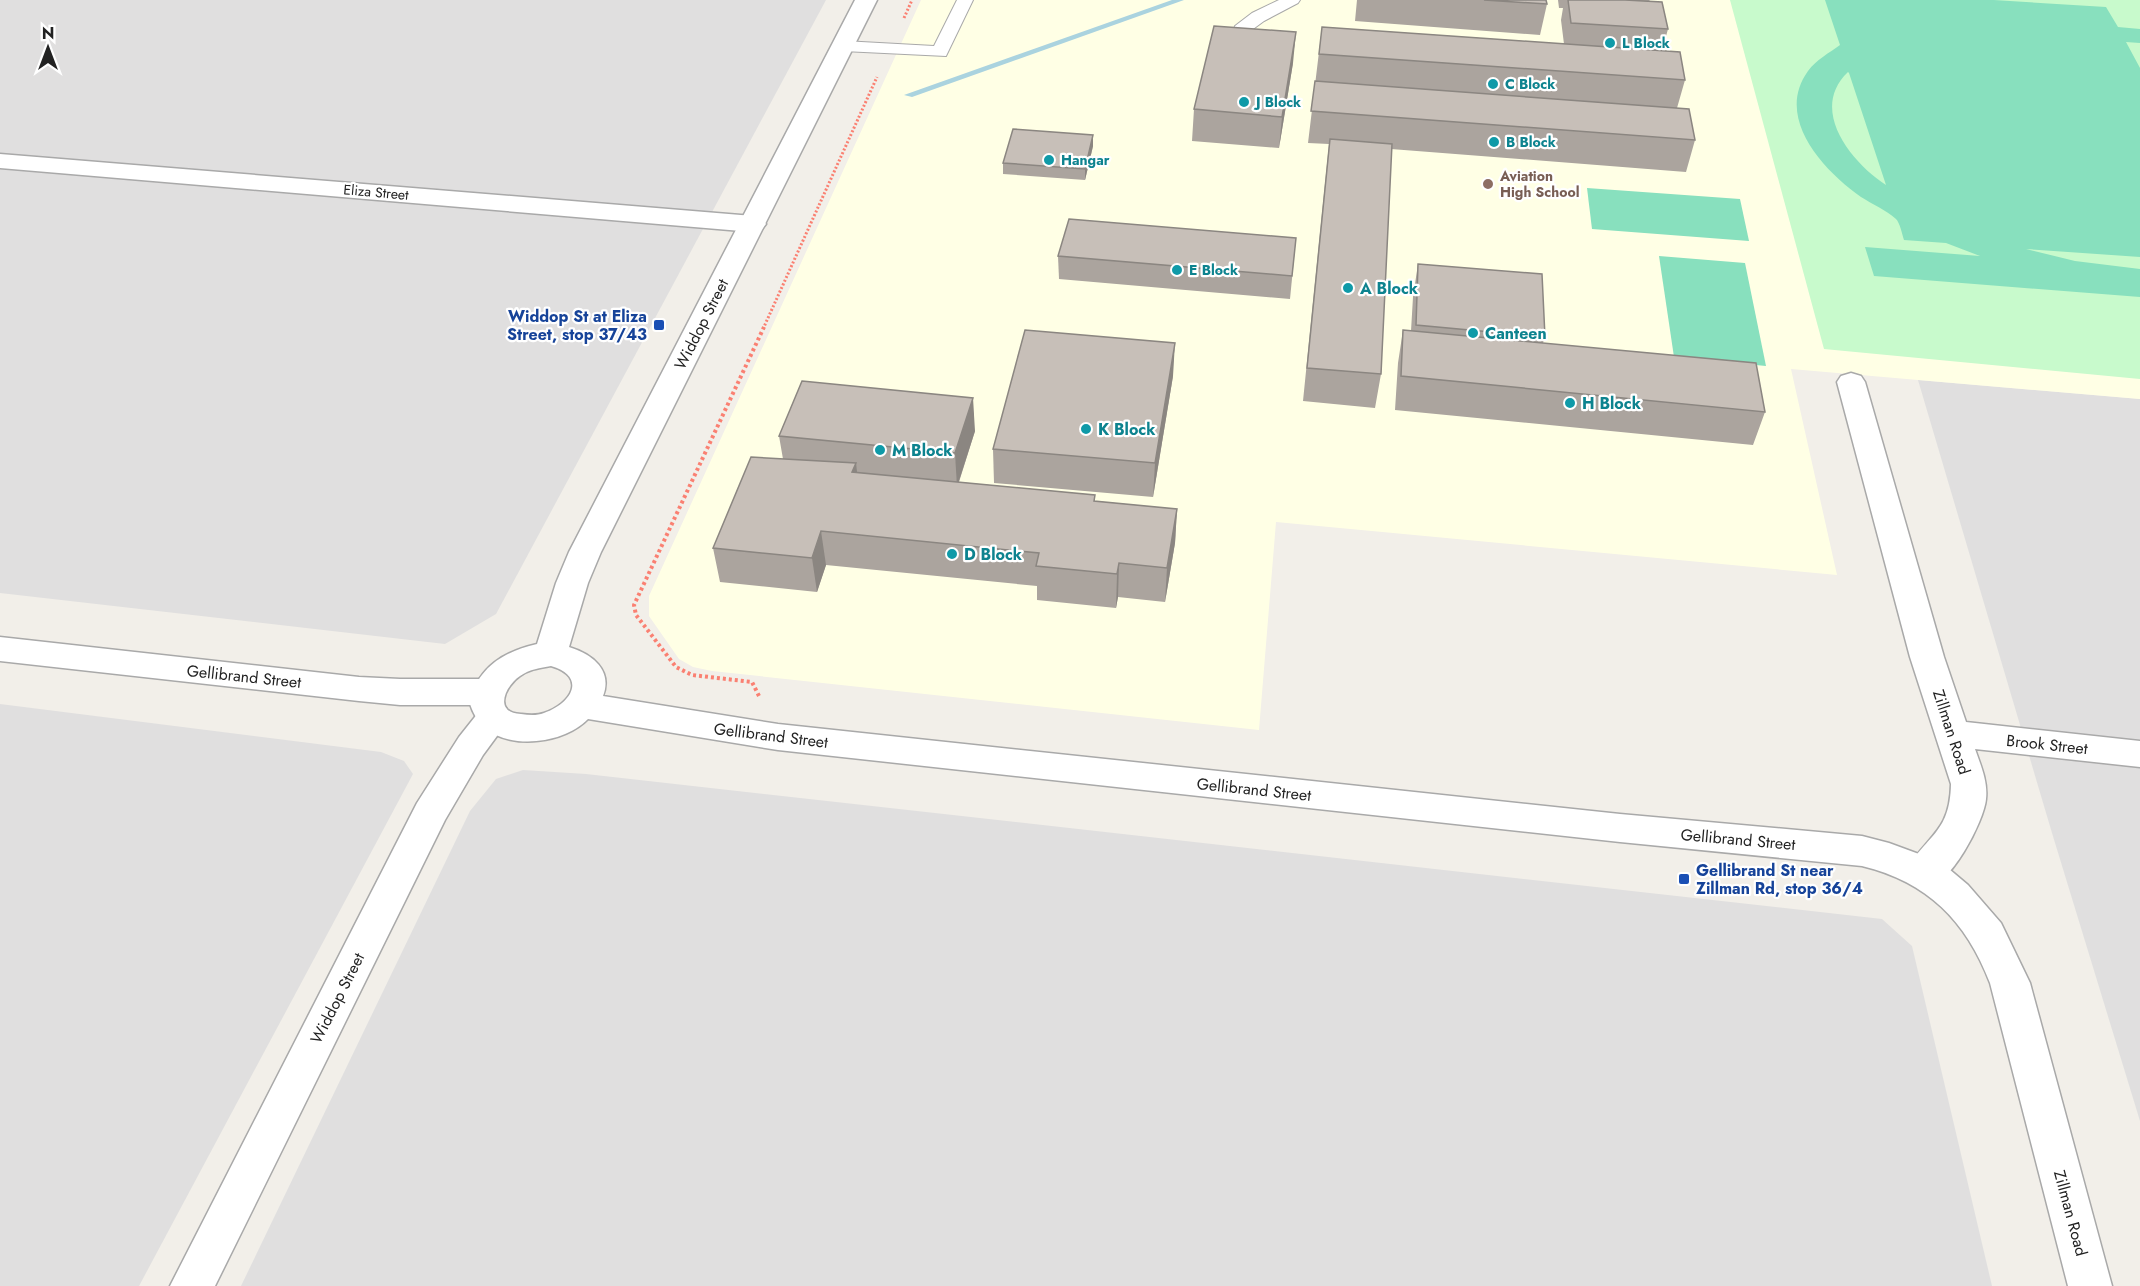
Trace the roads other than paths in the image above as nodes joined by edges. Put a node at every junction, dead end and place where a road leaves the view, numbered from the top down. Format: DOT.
graph roads {
  1 [pos="866,0"];
  2 [pos="965,0"];
  3 [pos="1292,0"];
  4 [pos="843,46"];
  5 [pos="1236,50"];
  6 [pos="0,161"];
  7 [pos="753,224"];
  8 [pos="1851,382"];
  9 [pos="0,649"];
  10 [pos="551,654"];
  11 [pos="491,704"];
  12 [pos="583,705"];
  13 [pos="1954,734"];
  14 [pos="2140,754"];
  15 [pos="1924,873"];
  16 [pos="192,1286"];
  17 [pos="2090,1286"];
  1 -- 4 [label="street, Widdop Street"];
  2 -- 4 [label="lane"];
  3 -- 5 [label="lane"];
  4 -- 7 [label="street, Widdop Street"];
  6 -- 7 [label="street, Eliza Street"];
  7 -- 10 [label="street, Widdop Street"];
  8 -- 13 [label="street, Zillman Road"];
  9 -- 11 [label="street, Gellibrand Street"];
  10 -- 11 [label="street"];
  10 -- 12 [label="street"];
  11 -- 12 [label="street"];
  11 -- 16 [label="street, Widdop Street"];
  12 -- 15 [label="street, Gellibrand Street"];
  13 -- 14 [label="street, Brook Street"];
  13 -- 15 [label="street, Zillman Road"];
  15 -- 17 [label="street, Zillman Road"];
}
